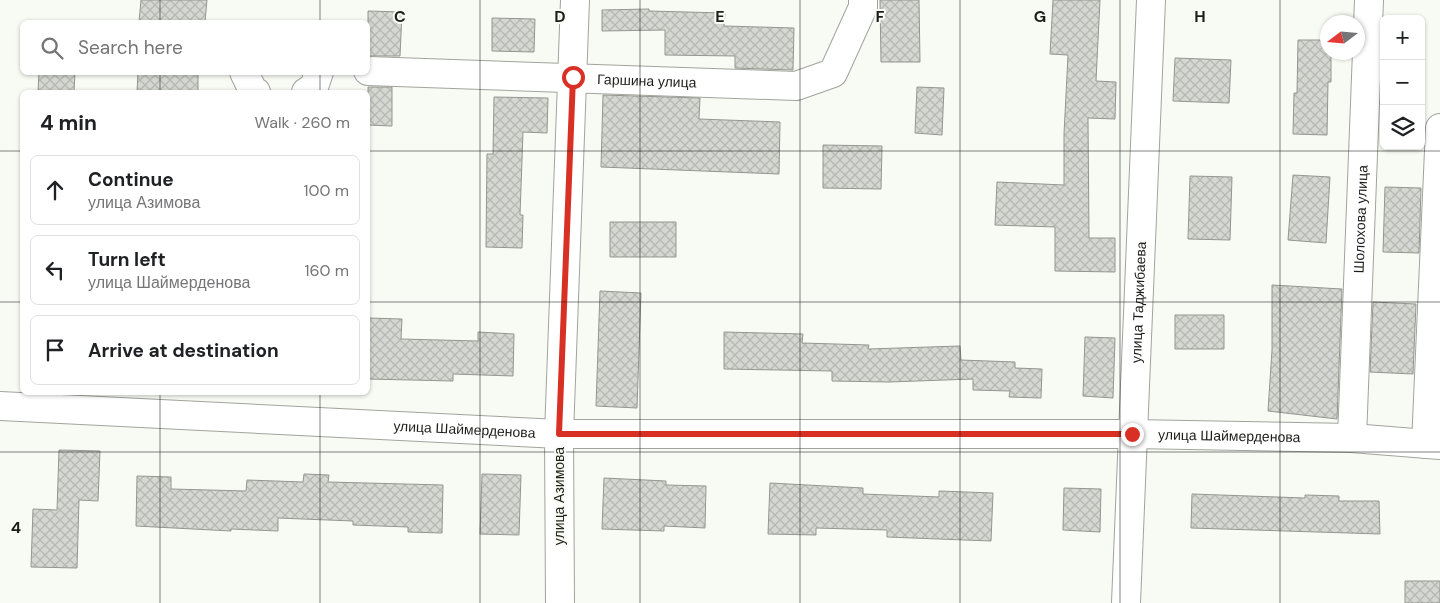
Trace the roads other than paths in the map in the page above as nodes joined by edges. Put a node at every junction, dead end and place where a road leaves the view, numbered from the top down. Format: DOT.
graph roads {
  1 [pos="575,0"];
  2 [pos="863,0"];
  3 [pos="1151,0"];
  4 [pos="1369,0"];
  5 [pos="370,71"];
  6 [pos="246,75"];
  7 [pos="318,75"];
  8 [pos="573,77"];
  9 [pos="253,90"];
  10 [pos="309,90"];
  11 [pos="1440,128"];
  12 [pos="0,406"];
  13 [pos="559,434"];
  14 [pos="1132,434"];
  15 [pos="1352,438"];
  16 [pos="1433,444"];
  17 [pos="560,603"];
  18 [pos="1126,603"];
  1 -- 8 [label="street, улица Азимова"];
  2 -- 8 [label="street, Гаршина улица"];
  3 -- 14 [label="street, улица Таджибаева"];
  4 -- 15 [label="street, Шолохова улица"];
  5 -- 8 [label="street, Гаршина улица"];
  6 -- 9 [label="street"];
  7 -- 10 [label="street"];
  8 -- 13 [label="street, улица Азимова"];
  11 -- 16 [label="street"];
  12 -- 13 [label="street, улица Шаймерденова"];
  13 -- 14 [label="street, улица Шаймерденова"];
  13 -- 17 [label="street, улица Азимова"];
  14 -- 15 [label="street, улица Шаймерденова"];
  14 -- 18 [label="street, улица Таджибаева"];
  15 -- 16 [label="street, улица Шаймерденова"];
}
